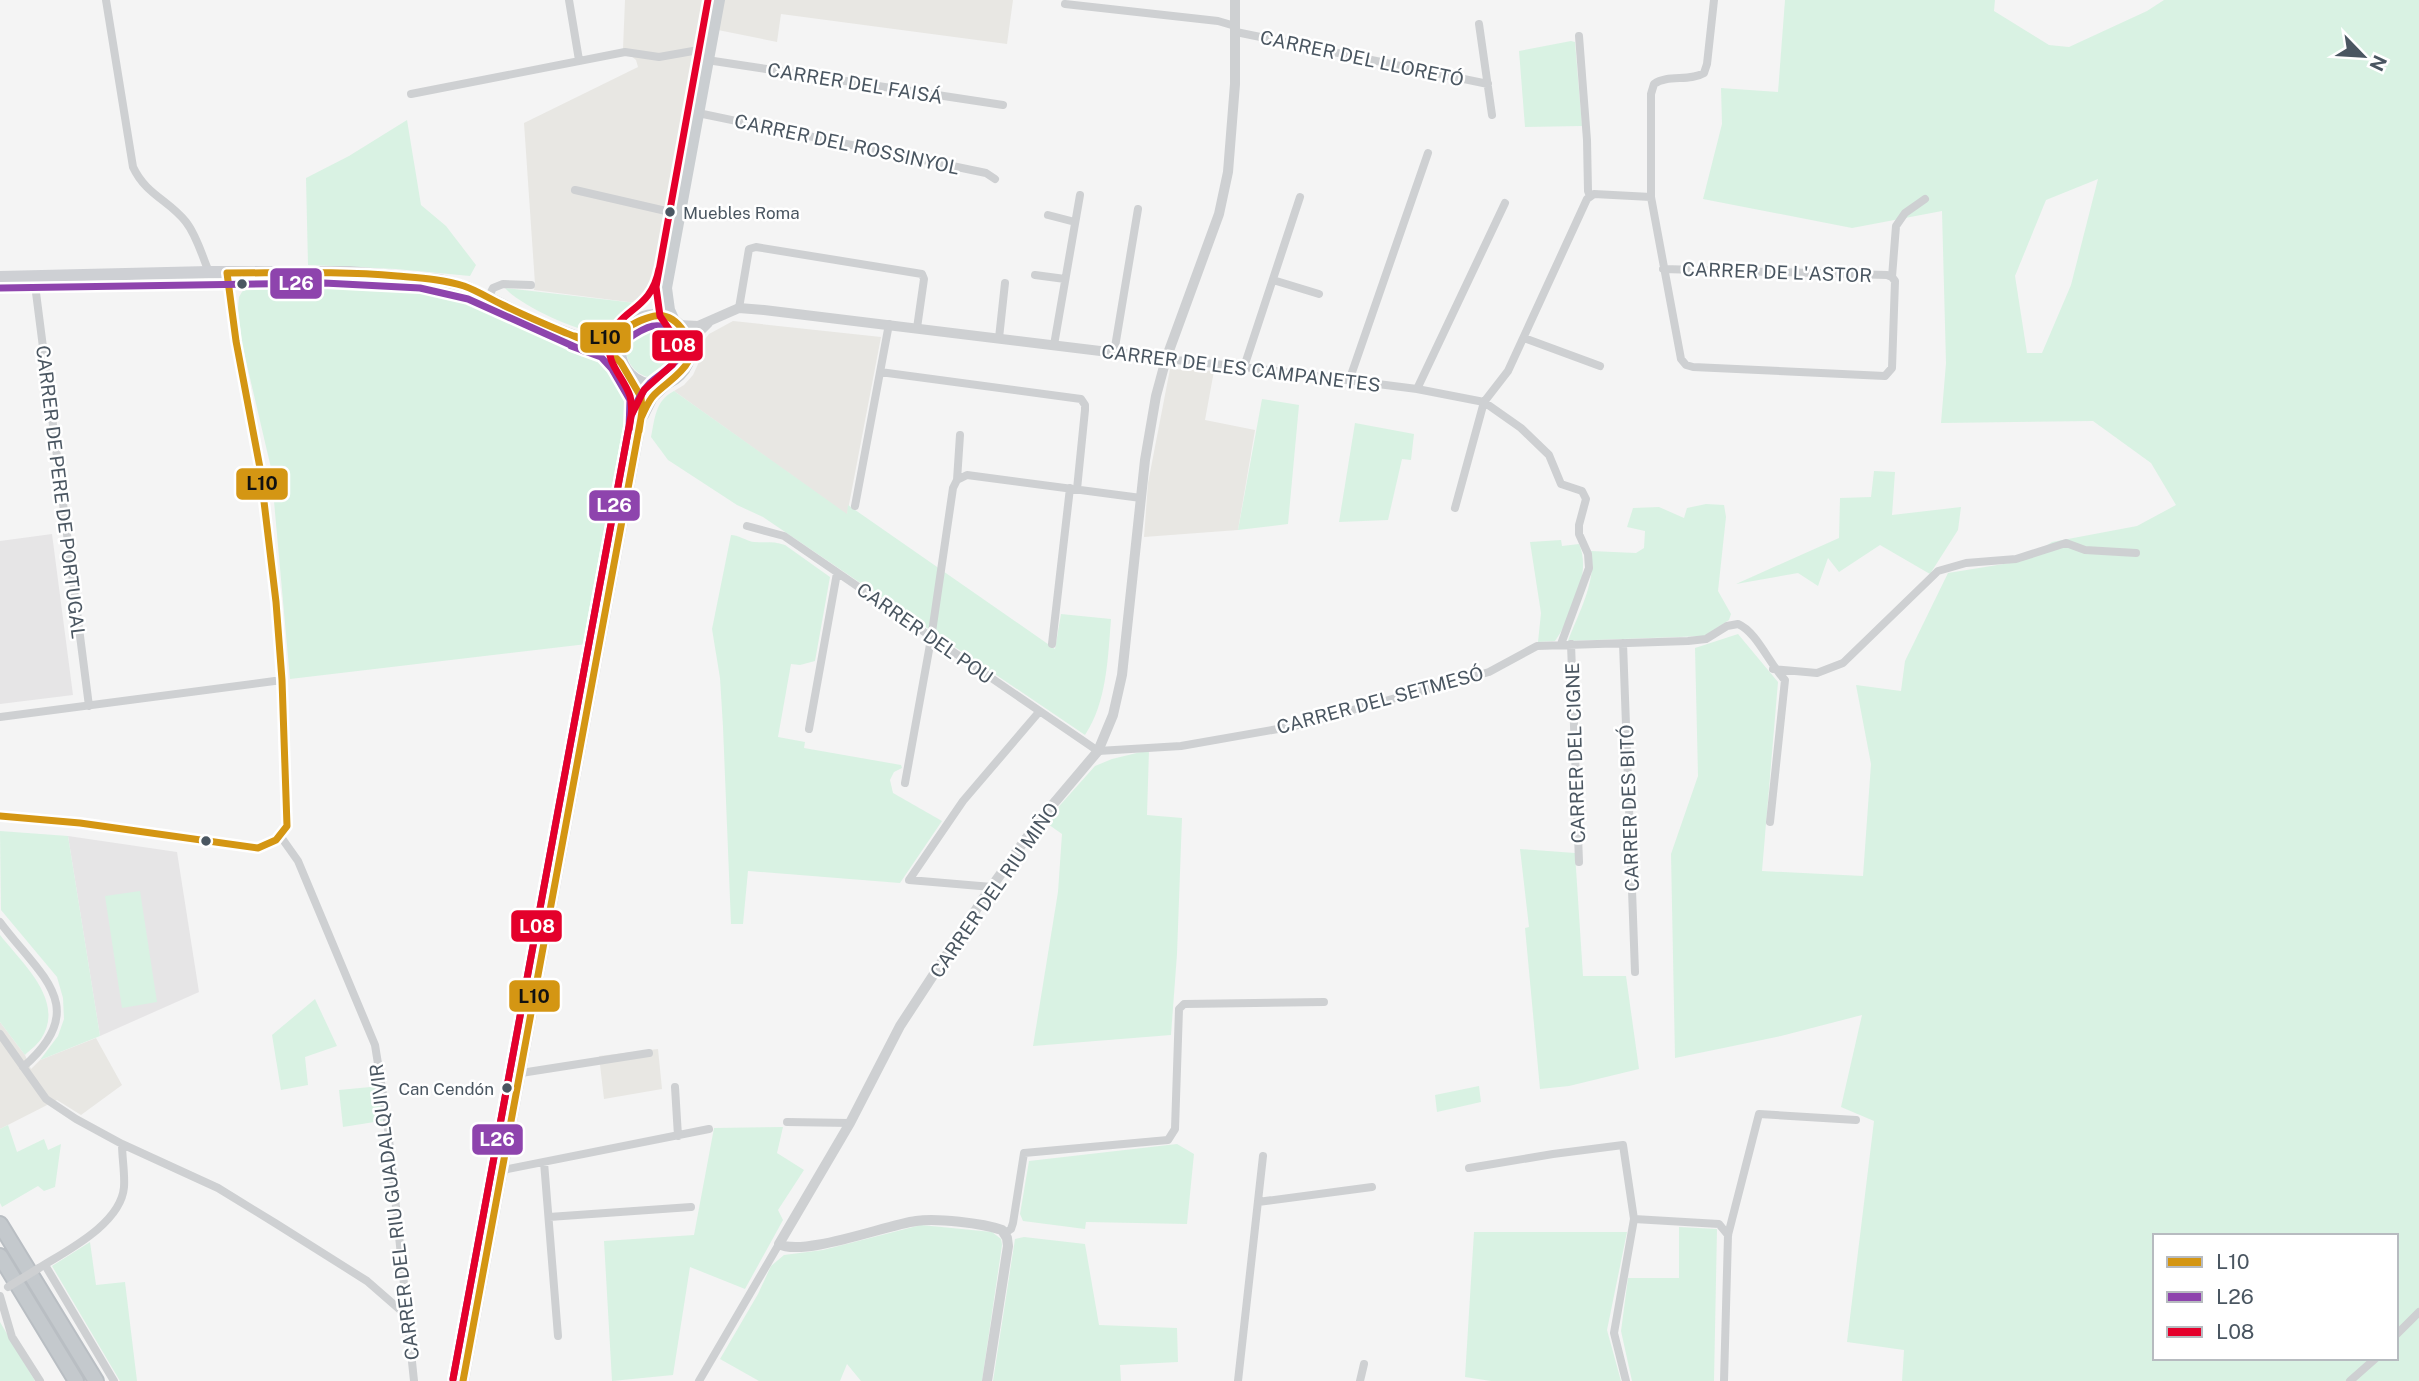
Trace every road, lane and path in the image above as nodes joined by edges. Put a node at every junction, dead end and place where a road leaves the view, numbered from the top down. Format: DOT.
graph roads {
  1 [pos="106,0"];
  2 [pos="569,0"];
  3 [pos="719,0"];
  4 [pos="1235,0"];
  5 [pos="1714,0"];
  6 [pos="1065,4"];
  7 [pos="1479,24"];
  8 [pos="1236,29"];
  9 [pos="1578,36"];
  10 [pos="709,54"];
  11 [pos="579,60"];
  12 [pos="1488,84"];
  13 [pos="411,94"];
  14 [pos="1003,105"];
  15 [pos="698,113"];
  16 [pos="1492,115"];
  17 [pos="1427,153"];
  18 [pos="995,179"];
  19 [pos="575,190"];
  20 [pos="1080,195"];
  21 [pos="1590,196"];
  22 [pos="1300,197"];
  23 [pos="1651,197"];
  24 [pos="1925,199"];
  25 [pos="1505,203"];
  26 [pos="1138,209"];
  27 [pos="680,214"];
  28 [pos="1048,215"];
  29 [pos="1075,222"];
  30 [pos="1663,269"];
  31 [pos="209,272"];
  32 [pos="227,273"];
  33 [pos="1035,275"];
  34 [pos="0,276"];
  35 [pos="34,277"];
  36 [pos="1892,277"];
  37 [pos="1065,279"];
  38 [pos="1273,280"];
  39 [pos="1004,283"];
  40 [pos="531,285"];
  41 [pos="666,288"];
  42 [pos="1319,294"];
  43 [pos="489,296"];
  44 [pos="739,308"];
  45 [pos="644,317"];
  46 [pos="676,323"];
  47 [pos="708,323"];
  48 [pos="889,324"];
  49 [pos="917,328"];
  50 [pos="627,329"];
  51 [pos="999,338"];
  52 [pos="1524,338"];
  53 [pos="587,341"];
  54 [pos="1054,345"];
  55 [pos="690,352"];
  56 [pos="1114,353"];
  57 [pos="1166,359"];
  58 [pos="621,362"];
  59 [pos="1600,366"];
  60 [pos="1244,367"];
  61 [pos="880,372"];
  62 [pos="632,378"];
  63 [pos="1349,381"];
  64 [pos="666,384"];
  65 [pos="1417,389"];
  66 [pos="1484,402"];
  67 [pos="641,418"];
  68 [pos="961,435"];
  69 [pos="957,480"];
  70 [pos="1074,488"];
  71 [pos="1141,498"];
  72 [pos="855,506"];
  73 [pos="1455,508"];
  74 [pos="747,526"];
  75 [pos="2136,553"];
  76 [pos="837,573"];
  77 [pos="931,639"];
  78 [pos="1623,643"];
  79 [pos="1052,644"];
  80 [pos="1561,644"];
  81 [pos="1571,644"];
  82 [pos="1773,669"];
  83 [pos="282,680"];
  84 [pos="89,706"];
  85 [pos="1040,712"];
  86 [pos="0,717"];
  87 [pos="809,729"];
  88 [pos="1098,751"];
  89 [pos="905,783"];
  90 [pos="0,816"];
  91 [pos="1770,822"];
  92 [pos="281,837"];
  93 [pos="1579,862"];
  94 [pos="992,887"];
  95 [pos="0,922"];
  96 [pos="1635,972"];
  97 [pos="1324,1002"];
  98 [pos="0,1034"];
  99 [pos="649,1053"];
  100 [pos="23,1067"];
  101 [pos="521,1073"];
  102 [pos="675,1087"];
  103 [pos="1856,1120"];
  104 [pos="787,1122"];
  105 [pos="850,1123"];
  106 [pos="709,1129"];
  107 [pos="678,1136"];
  108 [pos="122,1144"];
  109 [pos="1263,1156"];
  110 [pos="544,1162"];
  111 [pos="1469,1168"];
  112 [pos="503,1170"];
  113 [pos="1372,1187"];
  114 [pos="1258,1202"];
  115 [pos="691,1207"];
  116 [pos="548,1217"];
  117 [pos="1634,1220"];
  118 [pos="0,1223"];
  119 [pos="1005,1233"];
  120 [pos="1728,1235"];
  121 [pos="779,1244"];
  122 [pos="0,1256"];
  123 [pos="42,1266"];
  124 [pos="0,1295"];
  125 [pos="2419,1312"];
  126 [pos="406,1315"];
  127 [pos="2398,1333"];
  128 [pos="558,1336"];
  129 [pos="2373,1360"];
  130 [pos="1364,1364"];
  131 [pos="40,1381"];
  132 [pos="76,1381"];
  133 [pos="96,1381"];
  134 [pos="114,1381"];
  135 [pos="414,1381"];
  136 [pos="463,1381"];
  137 [pos="699,1381"];
  138 [pos="986,1381"];
  139 [pos="1238,1381"];
  140 [pos="1360,1381"];
  141 [pos="1626,1381"];
  142 [pos="1724,1381"];
  143 [pos="2350,1381"];
  1 -- 31 [label="street"];
  2 -- 11 [label="street"];
  3 -- 10 [label="main road"];
  4 -- 8 [label="street, CARRER DEL RIU MIÑO"];
  5 -- 23 [label="street"];
  6 -- 8 [label="street, CARRER DEL LLORETÓ"];
  7 -- 12 [label="street"];
  8 -- 12 [label="street, CARRER DEL LLORETÓ"];
  8 -- 57 [label="street, CARRER DEL RIU MIÑO"];
  9 -- 21 [label="street"];
  10 -- 11 [label="street, CARRER DEL FAISÁ"];
  10 -- 14 [label="street, CARRER DEL FAISÁ"];
  10 -- 15 [label="main road"];
  11 -- 13 [label="street, CARRER DEL FAISÁ"];
  12 -- 16 [label="street"];
  15 -- 18 [label="street, CARRER DEL ROSSINYOL"];
  15 -- 27 [label="main road"];
  17 -- 63 [label="street"];
  19 -- 27 [label="street"];
  20 -- 29 [label="street"];
  21 -- 23 [label="street"];
  21 -- 52 [label="street"];
  22 -- 38 [label="street"];
  23 -- 30 [label="street"];
  24 -- 36 [label="street, CARRER DE L'ASTOR"];
  25 -- 65 [label="street"];
  26 -- 56 [label="street"];
  27 -- 41 [label="main road"];
  28 -- 29 [label="street"];
  29 -- 37 [label="street"];
  30 -- 36 [label="street, CARRER DE L'ASTOR"];
  30 -- 36 [label="street, CARRER DE L'ASTOR"];
  31 -- 32 [label="main road"];
  31 -- 35 [label="main road"];
  32 -- 43 [label="main road"];
  32 -- 83 [label="street"];
  33 -- 37 [label="street"];
  34 -- 35 [label="main road"];
  35 -- 84 [label="street, CARRER DE PERE DE PORTUGAL"];
  37 -- 54 [label="street"];
  38 -- 42 [label="street"];
  38 -- 60 [label="street"];
  39 -- 51 [label="street"];
  40 -- 43 [label="street"];
  41 -- 45 [label="main road"];
  41 -- 46 [label="main road"];
  43 -- 53 [label="main road"];
  44 -- 47 [label="street"];
  44 -- 48 [label="street, CARRER DE LES CAMPANETES"];
  44 -- 49 [label="street"];
  45 -- 46 [label="main road"];
  45 -- 50 [label="main road"];
  46 -- 47 [label="street"];
  46 -- 55 [label="main road"];
  47 -- 55 [label="street"];
  48 -- 49 [label="street, CARRER DE LES CAMPANETES"];
  48 -- 61 [label="street"];
  49 -- 51 [label="street, CARRER DE LES CAMPANETES"];
  50 -- 53 [label="main road"];
  50 -- 58 [label="main road"];
  51 -- 54 [label="street, CARRER DE LES CAMPANETES"];
  52 -- 59 [label="street"];
  52 -- 66 [label="street"];
  53 -- 58 [label="main road"];
  54 -- 56 [label="street, CARRER DE LES CAMPANETES"];
  55 -- 64 [label="main road"];
  56 -- 57 [label="street, CARRER DE LES CAMPANETES"];
  57 -- 60 [label="street, CARRER DE LES CAMPANETES"];
  57 -- 71 [label="street, CARRER DEL RIU MIÑO"];
  58 -- 62 [label="main road"];
  60 -- 63 [label="street, CARRER DE LES CAMPANETES"];
  61 -- 70 [label="street"];
  61 -- 72 [label="street"];
  62 -- 64 [label="main road"];
  62 -- 67 [label="main road"];
  63 -- 65 [label="street, CARRER DE LES CAMPANETES"];
  64 -- 67 [label="main road"];
  65 -- 66 [label="street, CARRER DE LES CAMPANETES"];
  66 -- 73 [label="street"];
  66 -- 80 [label="street"];
  67 -- 101 [label="main road"];
  68 -- 69 [label="street"];
  69 -- 70 [label="street"];
  69 -- 77 [label="street"];
  70 -- 71 [label="street"];
  70 -- 79 [label="street"];
  71 -- 88 [label="street, CARRER DEL RIU MIÑO"];
  74 -- 76 [label="street, CARRER DEL POU"];
  75 -- 82 [label="street"];
  76 -- 77 [label="street, CARRER DEL POU"];
  76 -- 87 [label="street"];
  77 -- 85 [label="street, CARRER DEL POU"];
  77 -- 89 [label="street"];
  78 -- 81 [label="street, CARRER DEL SETMESÓ"];
  78 -- 82 [label="street, CARRER DEL SETMESÓ"];
  78 -- 96 [label="street, CARRER DES BITÓ"];
  80 -- 81 [label="street, CARRER DEL SETMESÓ"];
  80 -- 88 [label="street, CARRER DEL SETMESÓ"];
  81 -- 93 [label="street, CARRER DEL CIGNE"];
  82 -- 91 [label="street"];
  83 -- 84 [label="street"];
  83 -- 92 [label="street"];
  84 -- 86 [label="street"];
  85 -- 88 [label="street, CARRER DEL POU"];
  85 -- 94 [label="street"];
  88 -- 94 [label="street, CARRER DEL RIU MIÑO"];
  90 -- 92 [label="street"];
  92 -- 126 [label="street, CARRER DEL RIU GUADALQUIVIR"];
  94 -- 105 [label="street, CARRER DEL RIU MIÑO"];
  95 -- 100 [label="street"];
  97 -- 119 [label="street"];
  98 -- 100 [label="street"];
  99 -- 101 [label="street"];
  100 -- 108 [label="street"];
  101 -- 112 [label="main road"];
  102 -- 107 [label="street"];
  103 -- 120 [label="street"];
  104 -- 105 [label="street"];
  105 -- 121 [label="street, CARRER DEL RIU MIÑO"];
  106 -- 107 [label="street"];
  107 -- 110 [label="street"];
  108 -- 123 [label="street"];
  108 -- 126 [label="street"];
  109 -- 114 [label="street"];
  110 -- 112 [label="street"];
  110 -- 116 [label="street"];
  111 -- 117 [label="street"];
  112 -- 136 [label="main road"];
  113 -- 114 [label="street"];
  114 -- 139 [label="street"];
  115 -- 116 [label="street"];
  116 -- 128 [label="street"];
  117 -- 120 [label="street"];
  117 -- 141 [label="street"];
  118 -- 133 [label="highway"];
  119 -- 121 [label="street"];
  119 -- 138 [label="street"];
  120 -- 142 [label="street"];
  121 -- 137 [label="street, CARRER DEL RIU MIÑO"];
  122 -- 132 [label="highway"];
  123 -- 124 [label="street, bridge"];
  123 -- 134 [label="street"];
  124 -- 131 [label="street"];
  125 -- 127 [label="street"];
  126 -- 135 [label="street, CARRER DEL RIU GUADALQUIVIR"];
  129 -- 143 [label="street"];
  130 -- 140 [label="street"];
}
